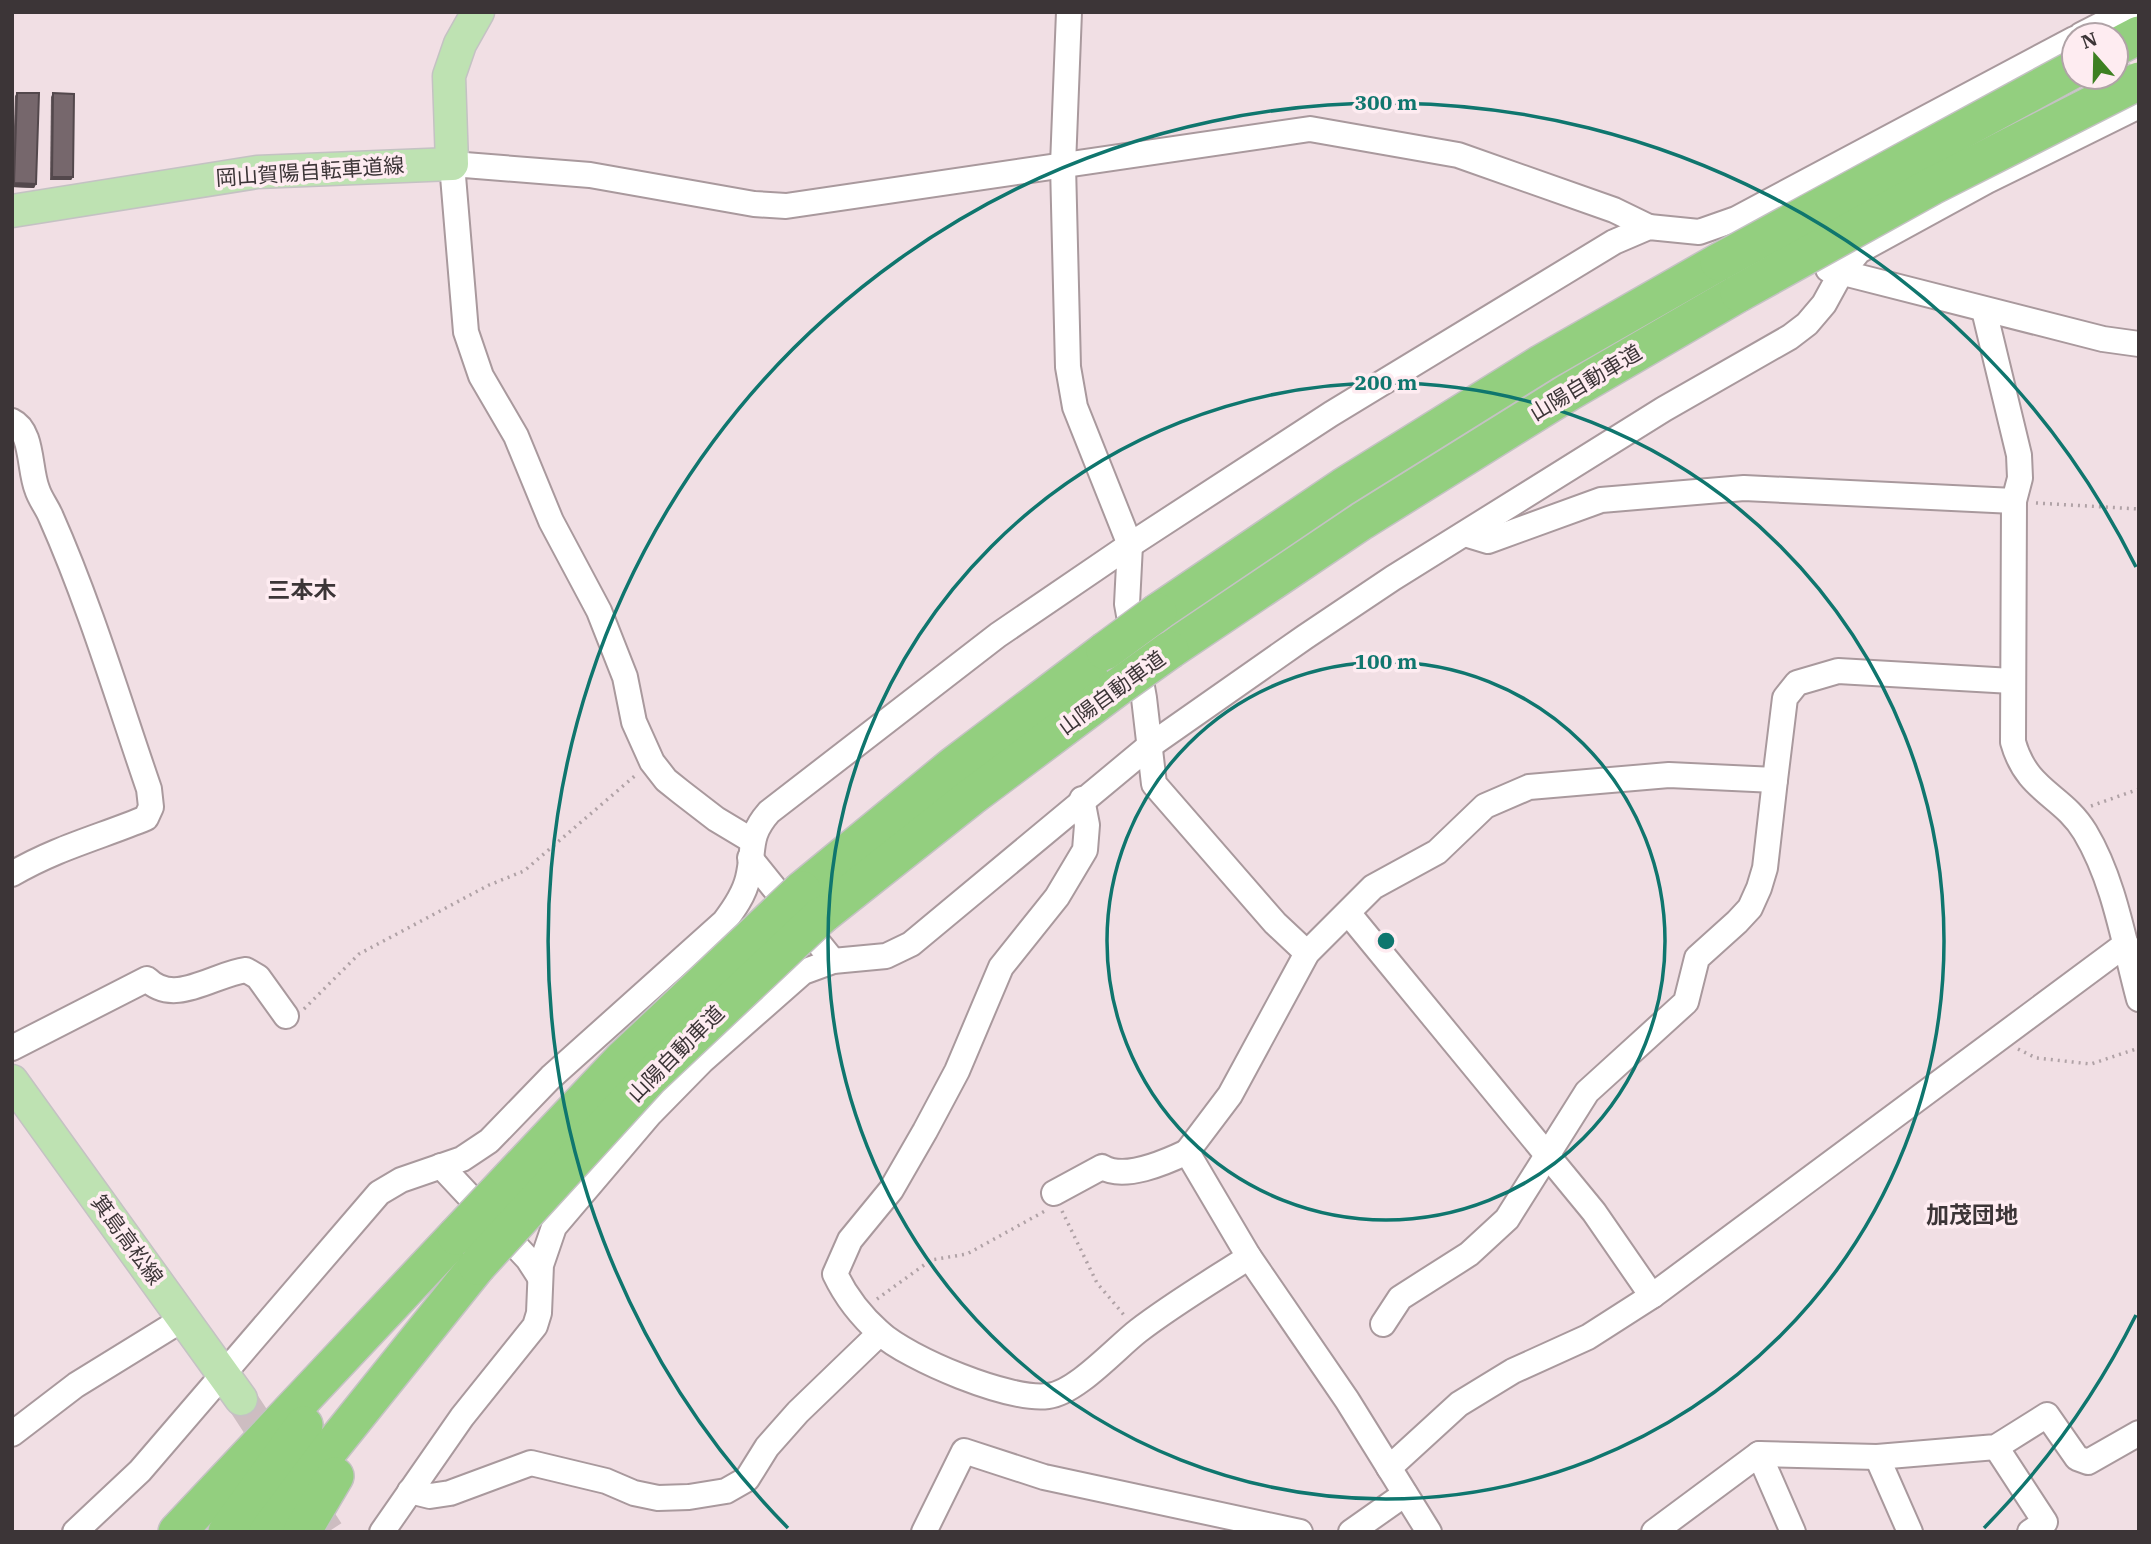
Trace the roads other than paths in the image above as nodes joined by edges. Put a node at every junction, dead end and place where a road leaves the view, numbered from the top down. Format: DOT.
graph roads {
  1 [pos="478,12"];
  2 [pos="1069,12"];
  3 [pos="2126,12"];
  4 [pos="2108,21"];
  5 [pos="2060,46"];
  6 [pos="2060,77"];
  7 [pos="2139,81"];
  8 [pos="2139,106"];
  9 [pos="452,158"];
  10 [pos="1063,162"];
  11 [pos="12,211"];
  12 [pos="1649,227"];
  13 [pos="1699,232"];
  14 [pos="1841,273"];
  15 [pos="1984,310"];
  16 [pos="2139,344"];
  17 [pos="12,421"];
  18 [pos="2014,501"];
  19 [pos="1465,534"];
  20 [pos="1130,545"];
  21 [pos="2012,681"];
  22 [pos="1147,747"];
  23 [pos="1775,780"];
  24 [pos="1082,799"];
  25 [pos="750,849"];
  26 [pos="12,874"];
  27 [pos="812,903"];
  28 [pos="1349,914"];
  29 [pos="2126,944"];
  30 [pos="1307,953"];
  31 [pos="833,961"];
  32 [pos="2139,999"];
  33 [pos="286,1016"];
  34 [pos="12,1048"];
  35 [pos="12,1081"];
  36 [pos="1187,1152"];
  37 [pos="1548,1154"];
  38 [pos="441,1166"];
  39 [pos="1054,1193"];
  40 [pos="456,1236"];
  41 [pos="1249,1256"];
  42 [pos="481,1269"];
  43 [pos="539,1276"];
  44 [pos="1652,1296"];
  45 [pos="183,1320"];
  46 [pos="1383,1324"];
  47 [pos="880,1334"];
  48 [pos="222,1374"];
  49 [pos="241,1399"];
  50 [pos="2139,1433"];
  51 [pos="12,1434"];
  52 [pos="1996,1447"];
  53 [pos="1759,1454"];
  54 [pos="1877,1457"];
  55 [pos="1389,1468"];
  56 [pos="410,1491"];
  57 [pos="1405,1494"];
  58 [pos="1669,1527"];
  59 [pos="75,1532"];
  60 [pos="177,1532"];
  61 [pos="227,1532"];
  62 [pos="268,1532"];
  63 [pos="302,1532"];
  64 [pos="382,1532"];
  65 [pos="924,1532"];
  66 [pos="1300,1532"];
  67 [pos="1351,1532"];
  68 [pos="1429,1532"];
  69 [pos="1793,1532"];
  70 [pos="1910,1532"];
  71 [pos="2030,1532"];
  1 -- 9 [label="main road"];
  2 -- 10 [label="street"];
  3 -- 4 [label="street"];
  5 -- 13 [label="street"];
  6 -- 27 [label="highway, 山陽自動車道, bridge"];
  7 -- 27 [label="highway, 山陽自動車道, bridge"];
  8 -- 14 [label="street"];
  9 -- 10 [label="street"];
  9 -- 11 [label="main road, 岡山賀陽自転車道線"];
  9 -- 25 [label="street"];
  10 -- 12 [label="street"];
  10 -- 20 [label="street"];
  12 -- 13 [label="street"];
  12 -- 20 [label="street"];
  13 -- 14 [label="street"];
  14 -- 15 [label="street"];
  14 -- 19 [label="street"];
  15 -- 16 [label="street"];
  15 -- 18 [label="street"];
  17 -- 26 [label="street"];
  18 -- 19 [label="street"];
  18 -- 21 [label="street"];
  19 -- 22 [label="street"];
  20 -- 22 [label="street"];
  20 -- 25 [label="street"];
  21 -- 23 [label="street"];
  21 -- 29 [label="street"];
  22 -- 24 [label="street"];
  22 -- 30 [label="street"];
  23 -- 28 [label="street"];
  23 -- 37 [label="street"];
  24 -- 31 [label="street"];
  24 -- 47 [label="street"];
  25 -- 31 [label="street"];
  25 -- 38 [label="street"];
  27 -- 40 [label="highway, 山陽自動車道, bridge"];
  27 -- 42 [label="highway, 山陽自動車道, bridge"];
  28 -- 30 [label="street"];
  28 -- 37 [label="street"];
  29 -- 32 [label="street"];
  29 -- 44 [label="street"];
  30 -- 36 [label="street"];
  31 -- 43 [label="street"];
  33 -- 34 [label="street"];
  35 -- 45 [label="main road, 箕島高松線"];
  36 -- 39 [label="street"];
  36 -- 41 [label="street"];
  37 -- 44 [label="street"];
  37 -- 46 [label="street"];
  38 -- 43 [label="street"];
  38 -- 48 [label="street"];
  40 -- 60 [label="highway"];
  40 -- 61 [label="highway, 山陽自動車道"];
  41 -- 47 [label="street"];
  41 -- 55 [label="street"];
  42 -- 62 [label="highway"];
  42 -- 63 [label="highway"];
  43 -- 56 [label="street"];
  44 -- 55 [label="street"];
  45 -- 48 [label="main road, 箕島高松線"];
  45 -- 51 [label="street"];
  47 -- 56 [label="street"];
  48 -- 49 [label="main road, 箕島高松線"];
  48 -- 59 [label="street"];
  50 -- 52 [label="street"];
  52 -- 54 [label="street"];
  52 -- 71 [label="street"];
  53 -- 54 [label="street"];
  53 -- 58 [label="street"];
  53 -- 69 [label="street"];
  54 -- 70 [label="street"];
  55 -- 57 [label="street"];
  56 -- 64 [label="street"];
  57 -- 67 [label="street"];
  57 -- 68 [label="street"];
  65 -- 66 [label="street"];
}
